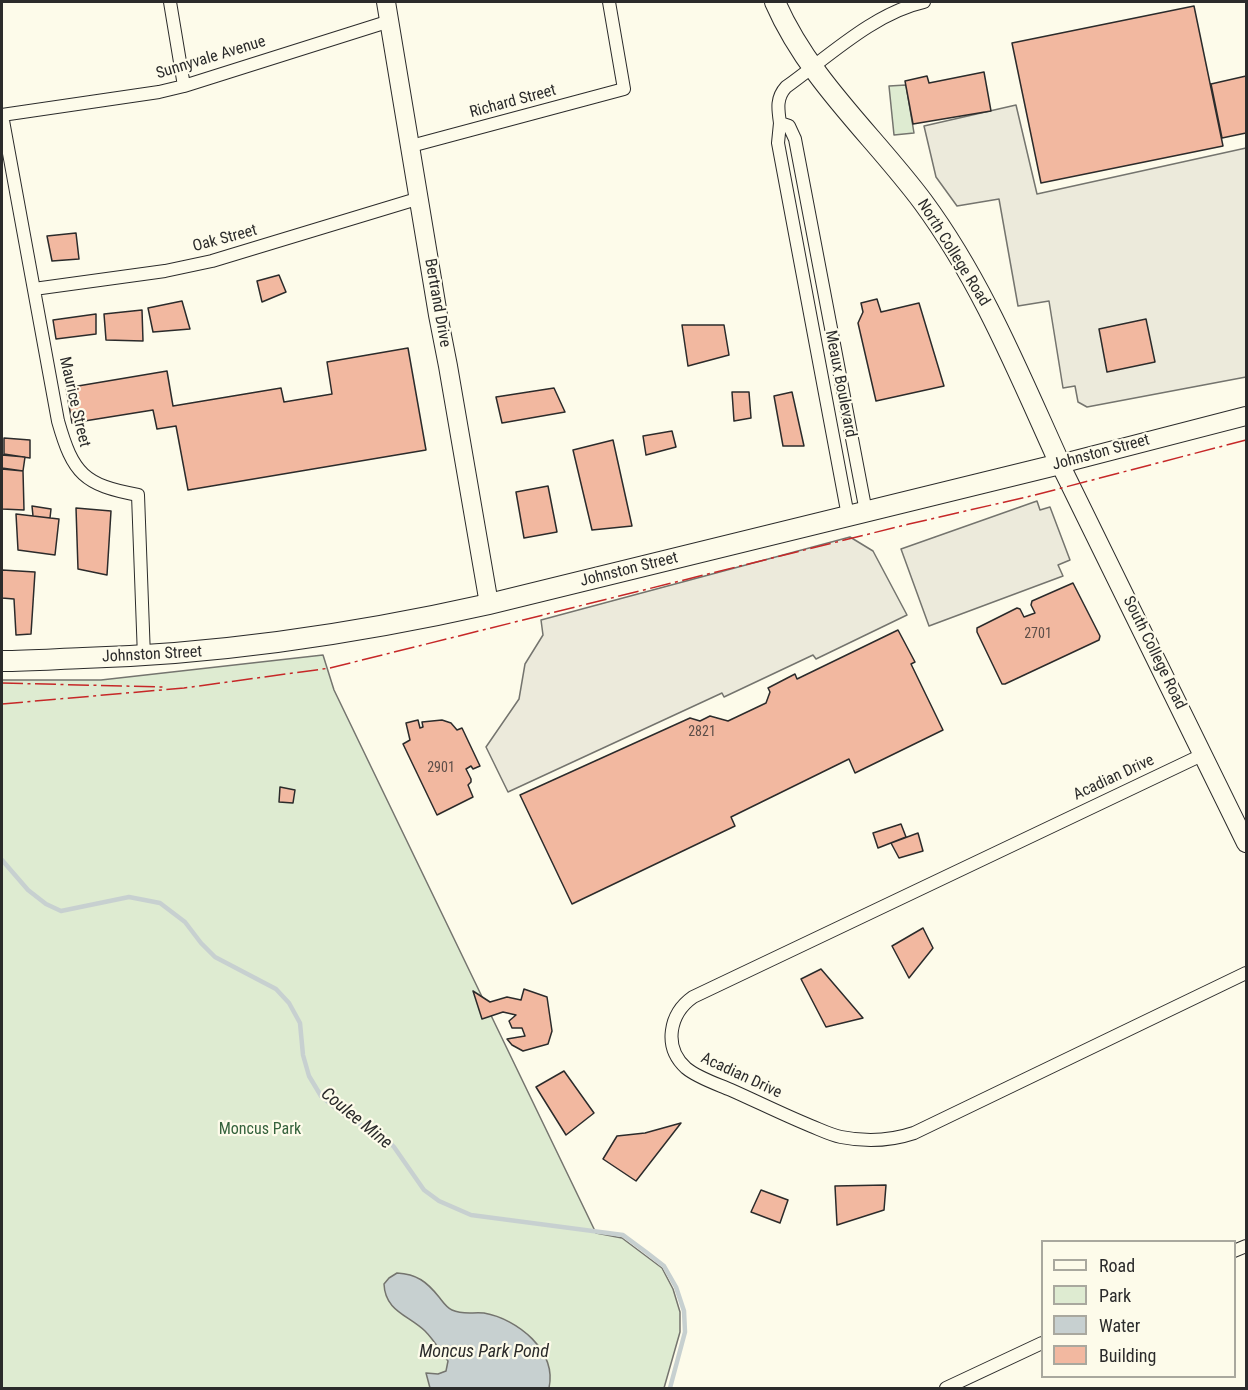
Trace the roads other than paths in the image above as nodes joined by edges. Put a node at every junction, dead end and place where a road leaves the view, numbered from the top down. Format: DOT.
graph roads {
  1 [pos="170,2"];
  2 [pos="386,2"];
  3 [pos="609,2"];
  4 [pos="775,2"];
  5 [pos="924,2"];
  6 [pos="390,21"];
  7 [pos="812,68"];
  8 [pos="184,86"];
  9 [pos="2,115"];
  10 [pos="780,123"];
  11 [pos="411,146"];
  12 [pos="420,198"];
  13 [pos="818,255"];
  14 [pos="800,259"];
  15 [pos="34,289"];
  16 [pos="1246,416"];
  17 [pos="1060,464"];
  18 [pos="857,514"];
  19 [pos="489,604"];
  20 [pos="144,657"];
  21 [pos="2,661"];
  22 [pos="1204,754"];
  23 [pos="1246,843"];
  24 [pos="1246,973"];
  25 [pos="1041,1342"];
  26 [pos="946,1389"];
  1 -- 8 [label="street"];
  2 -- 6 [label="main road, Bertrand Drive"];
  3 -- 11 [label="street, Richard Street"];
  4 -- 7 [label="main road, North College Road"];
  5 -- 7 [label="street, Meaux Boulevard"];
  6 -- 8 [label="street, Sunnyvale Avenue"];
  6 -- 11 [label="main road, Bertrand Drive"];
  7 -- 10 [label="street, Meaux Boulevard"];
  7 -- 17 [label="main road, North College Road"];
  8 -- 9 [label="street, Sunnyvale Avenue"];
  9 -- 15 [label="street, Maurice Street"];
  10 -- 13 [label="street, Meaux Boulevard"];
  10 -- 14 [label="street, Meaux Boulevard"];
  11 -- 12 [label="main road, Bertrand Drive"];
  12 -- 15 [label="street, Oak Street"];
  12 -- 19 [label="main road, Bertrand Drive"];
  13 -- 14 [label="street"];
  13 -- 18 [label="street, Meaux Boulevard"];
  14 -- 18 [label="street, Meaux Boulevard"];
  15 -- 20 [label="street, Maurice Street"];
  16 -- 17 [label="main road, Johnston Street"];
  17 -- 18 [label="main road, Johnston Street"];
  17 -- 22 [label="main road, South College Road"];
  18 -- 19 [label="main road, Johnston Street"];
  19 -- 20 [label="main road, Johnston Street"];
  20 -- 21 [label="main road, Johnston Street"];
  22 -- 23 [label="main road, South College Road"];
  22 -- 24 [label="street, Acadian Drive"];
  25 -- 26 [label="street"];
}
